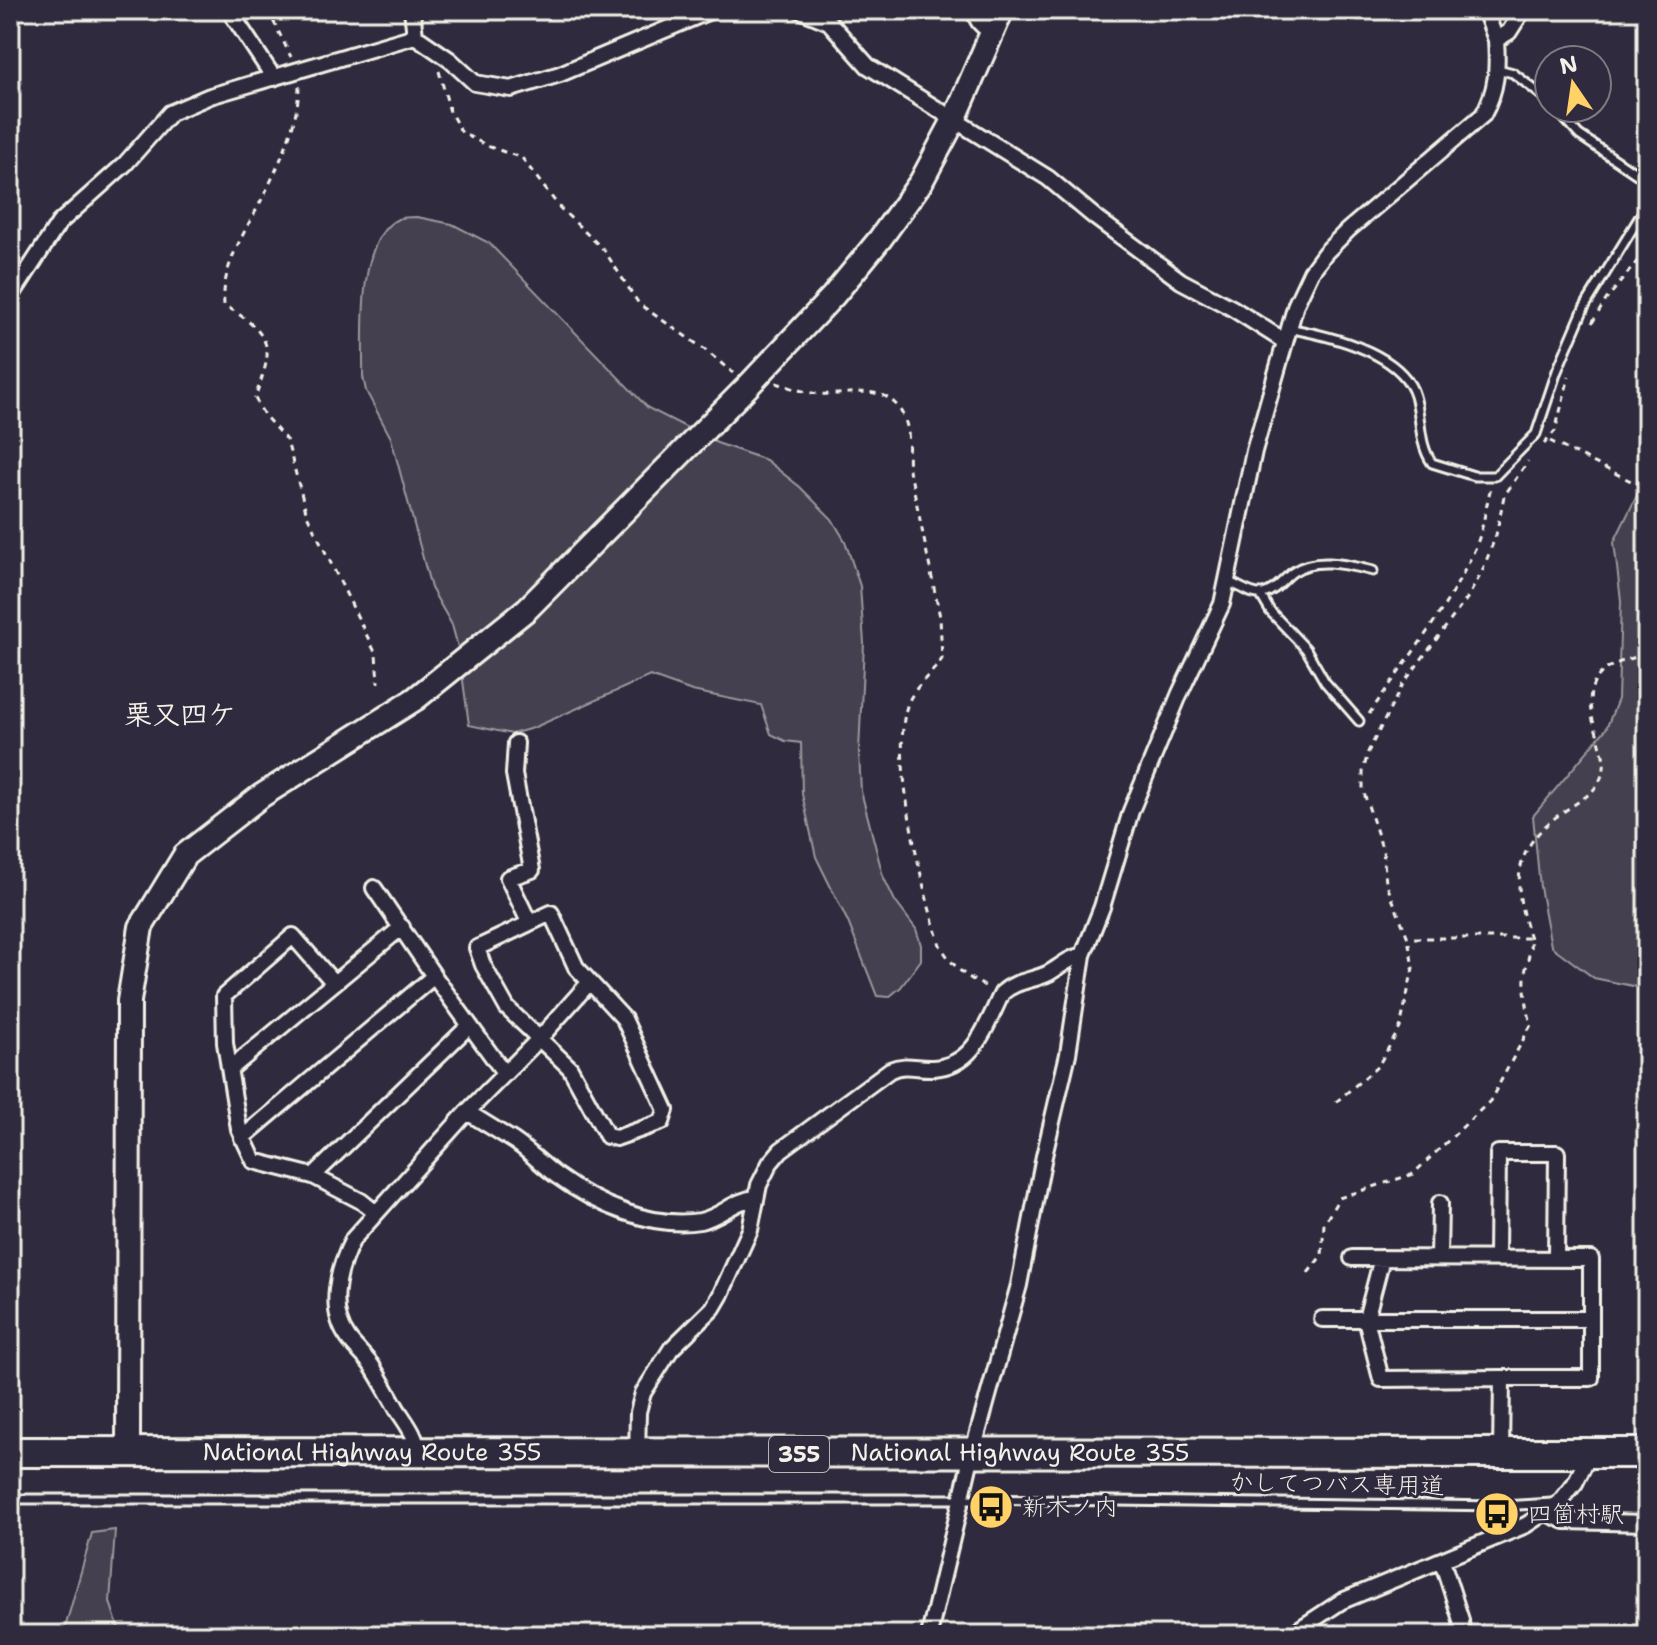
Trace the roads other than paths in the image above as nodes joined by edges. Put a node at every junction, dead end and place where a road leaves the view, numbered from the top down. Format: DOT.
graph roads {
  1 [pos="229,10"];
  2 [pos="412,10"];
  3 [pos="712,10"];
  4 [pos="800,10"];
  5 [pos="976,10"];
  6 [pos="1002,10"];
  7 [pos="1485,10"];
  8 [pos="1523,10"];
  9 [pos="992,33"];
  10 [pos="415,36"];
  11 [pos="1496,40"];
  12 [pos="1498,69"];
  13 [pos="274,78"];
  14 [pos="1533,89"];
  15 [pos="954,120"];
  16 [pos="1569,124"];
  17 [pos="1647,181"];
  18 [pos="1647,205"];
  19 [pos="10,298"];
  20 [pos="1286,334"];
  21 [pos="1373,571"];
  22 [pos="1228,582"];
  23 [pos="1260,594"];
  24 [pos="1359,721"];
  25 [pos="516,743"];
  26 [pos="374,888"];
  27 [pos="529,922"];
  28 [pos="402,927"];
  29 [pos="1083,955"];
  30 [pos="434,976"];
  31 [pos="333,982"];
  32 [pos="589,983"];
  33 [pos="469,1026"];
  34 [pos="540,1038"];
  35 [pos="230,1069"];
  36 [pos="505,1074"];
  37 [pos="467,1112"];
  38 [pos="242,1138"];
  39 [pos="313,1176"];
  40 [pos="756,1198"];
  41 [pos="1440,1203"];
  42 [pos="376,1213"];
  43 [pos="1352,1258"];
  44 [pos="1382,1258"];
  45 [pos="1439,1258"];
  46 [pos="1497,1258"];
  47 [pos="1556,1259"];
  48 [pos="1322,1319"];
  49 [pos="1366,1319"];
  50 [pos="1591,1319"];
  51 [pos="1502,1378"];
  52 [pos="128,1451"];
  53 [pos="10,1452"];
  54 [pos="418,1453"];
  55 [pos="1647,1453"];
  56 [pos="637,1454"];
  57 [pos="972,1454"];
  58 [pos="1501,1455"];
  59 [pos="1589,1455"];
  60 [pos="10,1499"];
  61 [pos="962,1499"];
  62 [pos="1559,1503"];
  63 [pos="1546,1513"];
  64 [pos="1647,1523"];
  65 [pos="1442,1561"];
  66 [pos="1464,1634"];
  67 [pos="929,1635"];
  68 [pos="1290,1635"];
  1 -- 13 [label="street"];
  2 -- 10 [label="street"];
  3 -- 10 [label="street"];
  4 -- 15 [label="street"];
  5 -- 9 [label="street"];
  6 -- 9 [label="street"];
  7 -- 11 [label="street"];
  8 -- 11 [label="street"];
  9 -- 15 [label="street"];
  10 -- 13 [label="street"];
  11 -- 12 [label="street"];
  12 -- 14 [label="lane"];
  12 -- 20 [label="street"];
  13 -- 19 [label="street"];
  15 -- 20 [label="street"];
  15 -- 52 [label="street"];
  16 -- 17 [label="lane"];
  18 -- 20 [label="lane"];
  20 -- 22 [label="street"];
  21 -- 23 [label="lane"];
  22 -- 23 [label="lane"];
  22 -- 29 [label="street"];
  23 -- 24 [label="lane"];
  25 -- 27 [label="street"];
  26 -- 28 [label="street"];
  27 -- 32 [label="street"];
  27 -- 34 [label="street"];
  28 -- 30 [label="street"];
  28 -- 31 [label="street"];
  29 -- 40 [label="street"];
  29 -- 57 [label="street"];
  30 -- 33 [label="street"];
  30 -- 38 [label="street"];
  31 -- 35 [label="street"];
  31 -- 35 [label="street"];
  32 -- 34 [label="street"];
  32 -- 34 [label="street"];
  33 -- 36 [label="street"];
  33 -- 39 [label="street"];
  34 -- 36 [label="street"];
  35 -- 38 [label="street"];
  36 -- 37 [label="street"];
  37 -- 40 [label="street"];
  37 -- 42 [label="street"];
  38 -- 39 [label="street"];
  39 -- 42 [label="street"];
  40 -- 56 [label="street"];
  41 -- 45 [label="street"];
  42 -- 54 [label="street"];
  43 -- 44 [label="street"];
  44 -- 45 [label="street"];
  44 -- 49 [label="street"];
  45 -- 46 [label="street"];
  46 -- 47 [label="street"];
  46 -- 47 [label="street"];
  47 -- 50 [label="street"];
  48 -- 49 [label="street"];
  49 -- 50 [label="street"];
  49 -- 51 [label="street"];
  50 -- 51 [label="street"];
  51 -- 58 [label="street"];
  52 -- 53 [label="highway, National Highway Route 355 / 355"];
  52 -- 54 [label="highway, National Highway Route 355 / 355"];
  54 -- 56 [label="highway, National Highway Route 355 / 355"];
  55 -- 59 [label="highway, National Highway Route 355 / 355"];
  56 -- 57 [label="highway, National Highway Route 355 / 355"];
  57 -- 58 [label="highway, National Highway Route 355 / 355"];
  57 -- 61 [label="street"];
  58 -- 59 [label="highway, National Highway Route 355 / 355"];
  59 -- 62 [label="street"];
  60 -- 61 [label="lane, かしてつバス専用道"];
  61 -- 62 [label="lane, かしてつバス専用道"];
  61 -- 67 [label="street"];
  62 -- 63 [label="street"];
  63 -- 64 [label="street"];
  63 -- 65 [label="street"];
  65 -- 66 [label="street"];
  65 -- 68 [label="street"];
}
